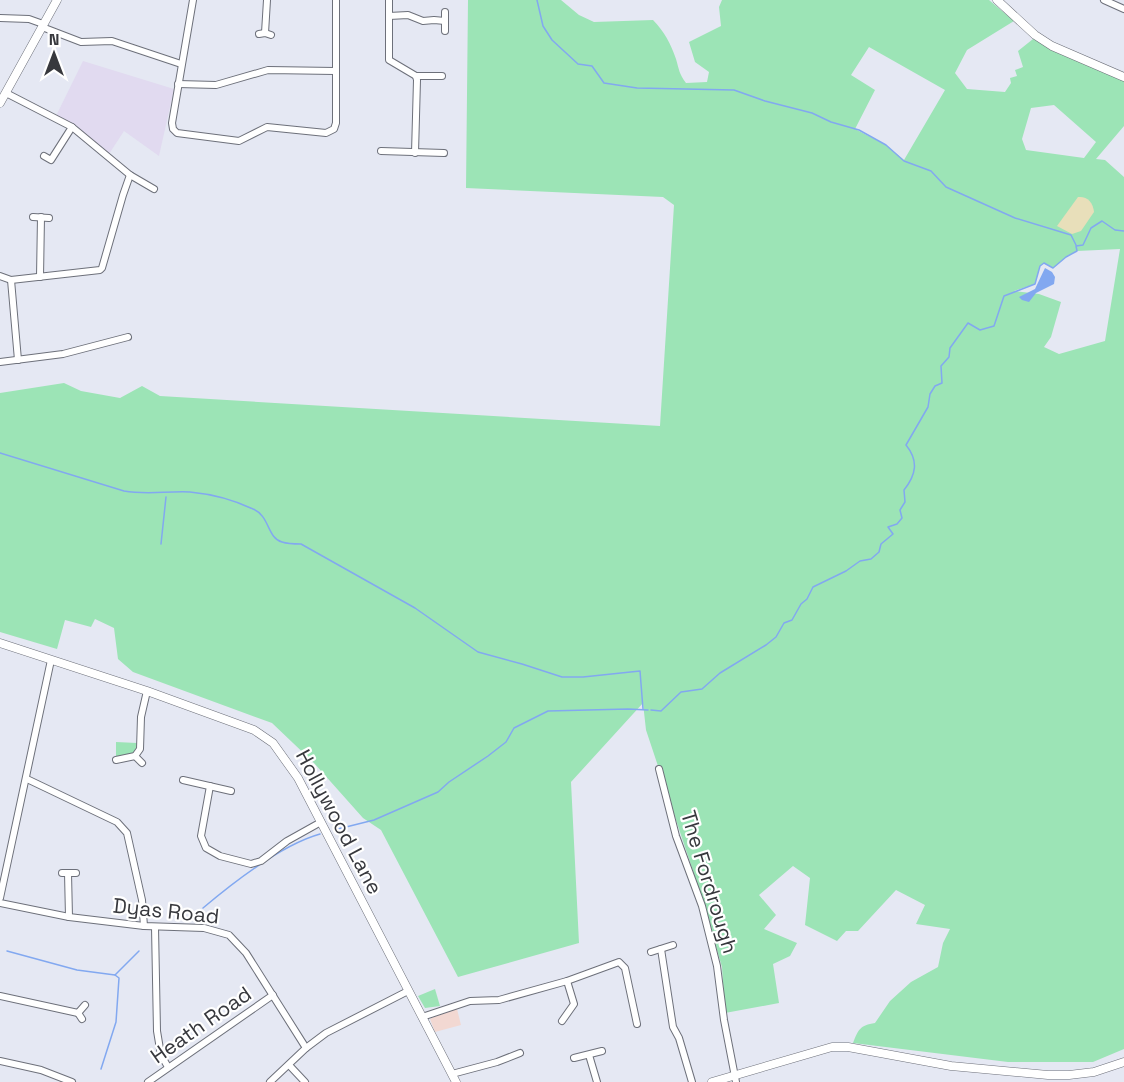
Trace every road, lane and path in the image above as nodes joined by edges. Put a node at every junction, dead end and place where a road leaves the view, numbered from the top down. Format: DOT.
graph roads {
  1 [pos="57,0"];
  2 [pos="193,0"];
  3 [pos="267,0"];
  4 [pos="336,0"];
  5 [pos="389,0"];
  6 [pos="997,0"];
  7 [pos="1104,0"];
  8 [pos="1124,9"];
  9 [pos="445,12"];
  10 [pos="389,16"];
  11 [pos="0,18"];
  12 [pos="445,21"];
  13 [pos="43,26"];
  14 [pos="445,31"];
  15 [pos="265,34"];
  16 [pos="181,64"];
  17 [pos="335,71"];
  18 [pos="416,76"];
  19 [pos="442,76"];
  20 [pos="1124,76"];
  21 [pos="178,84"];
  22 [pos="6,93"];
  23 [pos="0,103"];
  24 [pos="72,128"];
  25 [pos="381,151"];
  26 [pos="415,153"];
  27 [pos="444,153"];
  28 [pos="44,156"];
  29 [pos="130,175"];
  30 [pos="154,189"];
  31 [pos="33,217"];
  32 [pos="41,217"];
  33 [pos="49,218"];
  34 [pos="0,276"];
  35 [pos="40,276"];
  36 [pos="11,280"];
  37 [pos="128,337"];
  38 [pos="18,360"];
  39 [pos="0,362"];
  40 [pos="0,643"];
  41 [pos="51,660"];
  42 [pos="147,692"];
  43 [pos="135,756"];
  44 [pos="116,760"];
  45 [pos="142,763"];
  46 [pos="659,769"];
  47 [pos="27,778"];
  48 [pos="183,780"];
  49 [pos="210,786"];
  50 [pos="231,791"];
  51 [pos="321,822"];
  52 [pos="76,873"];
  53 [pos="0,900"];
  54 [pos="69,917"];
  55 [pos="144,926"];
  56 [pos="155,927"];
  57 [pos="673,945"];
  58 [pos="661,949"];
  59 [pos="651,952"];
  60 [pos="567,981"];
  61 [pos="408,991"];
  62 [pos="273,995"];
  63 [pos="0,996"];
  64 [pos="85,1005"];
  65 [pos="422,1017"];
  66 [pos="638,1020"];
  67 [pos="562,1022"];
  68 [pos="306,1048"];
  69 [pos="506,1050"];
  70 [pos="602,1051"];
  71 [pos="520,1053"];
  72 [pos="589,1055"];
  73 [pos="509,1058"];
  74 [pos="574,1058"];
  75 [pos="0,1061"];
  76 [pos="1124,1062"];
  77 [pos="289,1065"];
  78 [pos="168,1067"];
  79 [pos="454,1078"];
  80 [pos="735,1079"];
  81 [pos="69,1081"];
  82 [pos="148,1082"];
  83 [pos="270,1082"];
  84 [pos="305,1082"];
  85 [pos="597,1082"];
  86 [pos="692,1082"];
  87 [pos="712,1082"];
  1 -- 13 [label="street"];
  2 -- 16 [label="street"];
  3 -- 15 [label="street"];
  4 -- 17 [label="street"];
  5 -- 10 [label="street"];
  6 -- 20 [label="street"];
  7 -- 8 [label="street"];
  9 -- 12 [label="street"];
  10 -- 12 [label="street"];
  10 -- 18 [label="street"];
  11 -- 13 [label="street"];
  12 -- 14 [label="street"];
  13 -- 16 [label="street"];
  13 -- 22 [label="street"];
  16 -- 21 [label="street"];
  17 -- 21 [label="street"];
  17 -- 21 [label="street"];
  18 -- 19 [label="street"];
  18 -- 26 [label="street"];
  22 -- 23 [label="street"];
  22 -- 24 [label="street"];
  24 -- 28 [label="street"];
  24 -- 29 [label="street"];
  25 -- 26 [label="street"];
  26 -- 27 [label="street"];
  29 -- 30 [label="street"];
  29 -- 35 [label="street"];
  31 -- 32 [label="street"];
  32 -- 33 [label="street"];
  32 -- 35 [label="street"];
  34 -- 36 [label="street"];
  35 -- 36 [label="street"];
  36 -- 38 [label="street"];
  37 -- 38 [label="street"];
  38 -- 39 [label="street"];
  40 -- 41 [label="street, Hollywood Lane"];
  41 -- 42 [label="street, Hollywood Lane"];
  41 -- 47 [label="street"];
  42 -- 43 [label="street"];
  42 -- 51 [label="street, Hollywood Lane"];
  43 -- 44 [label="street"];
  43 -- 45 [label="street"];
  46 -- 80 [label="street, The Fordrough"];
  47 -- 53 [label="street"];
  47 -- 55 [label="street"];
  48 -- 49 [label="street"];
  49 -- 50 [label="street"];
  49 -- 51 [label="street"];
  51 -- 61 [label="street, Hollywood Lane"];
  52 -- 54 [label="street"];
  53 -- 54 [label="street, Dyas Road"];
  54 -- 55 [label="street, Dyas Road"];
  55 -- 56 [label="street, Dyas Road"];
  56 -- 62 [label="street, Dyas Road"];
  56 -- 78 [label="street"];
  57 -- 58 [label="street"];
  58 -- 59 [label="street"];
  58 -- 86 [label="street"];
  60 -- 65 [label="street"];
  60 -- 66 [label="street"];
  60 -- 67 [label="street"];
  61 -- 65 [label="street, Hollywood Lane"];
  61 -- 68 [label="street"];
  62 -- 68 [label="street, Dyas Road"];
  62 -- 78 [label="street, Heath Road"];
  63 -- 64 [label="street"];
  65 -- 79 [label="street, Hollywood Lane"];
  68 -- 77 [label="street"];
  69 -- 73 [label="street"];
  70 -- 72 [label="street"];
  71 -- 73 [label="street"];
  72 -- 74 [label="street"];
  72 -- 85 [label="street"];
  73 -- 79 [label="street"];
  75 -- 81 [label="street"];
  76 -- 80 [label="street"];
  77 -- 83 [label="street"];
  77 -- 84 [label="street"];
  78 -- 82 [label="street, Heath Road"];
  80 -- 87 [label="street"];
}
